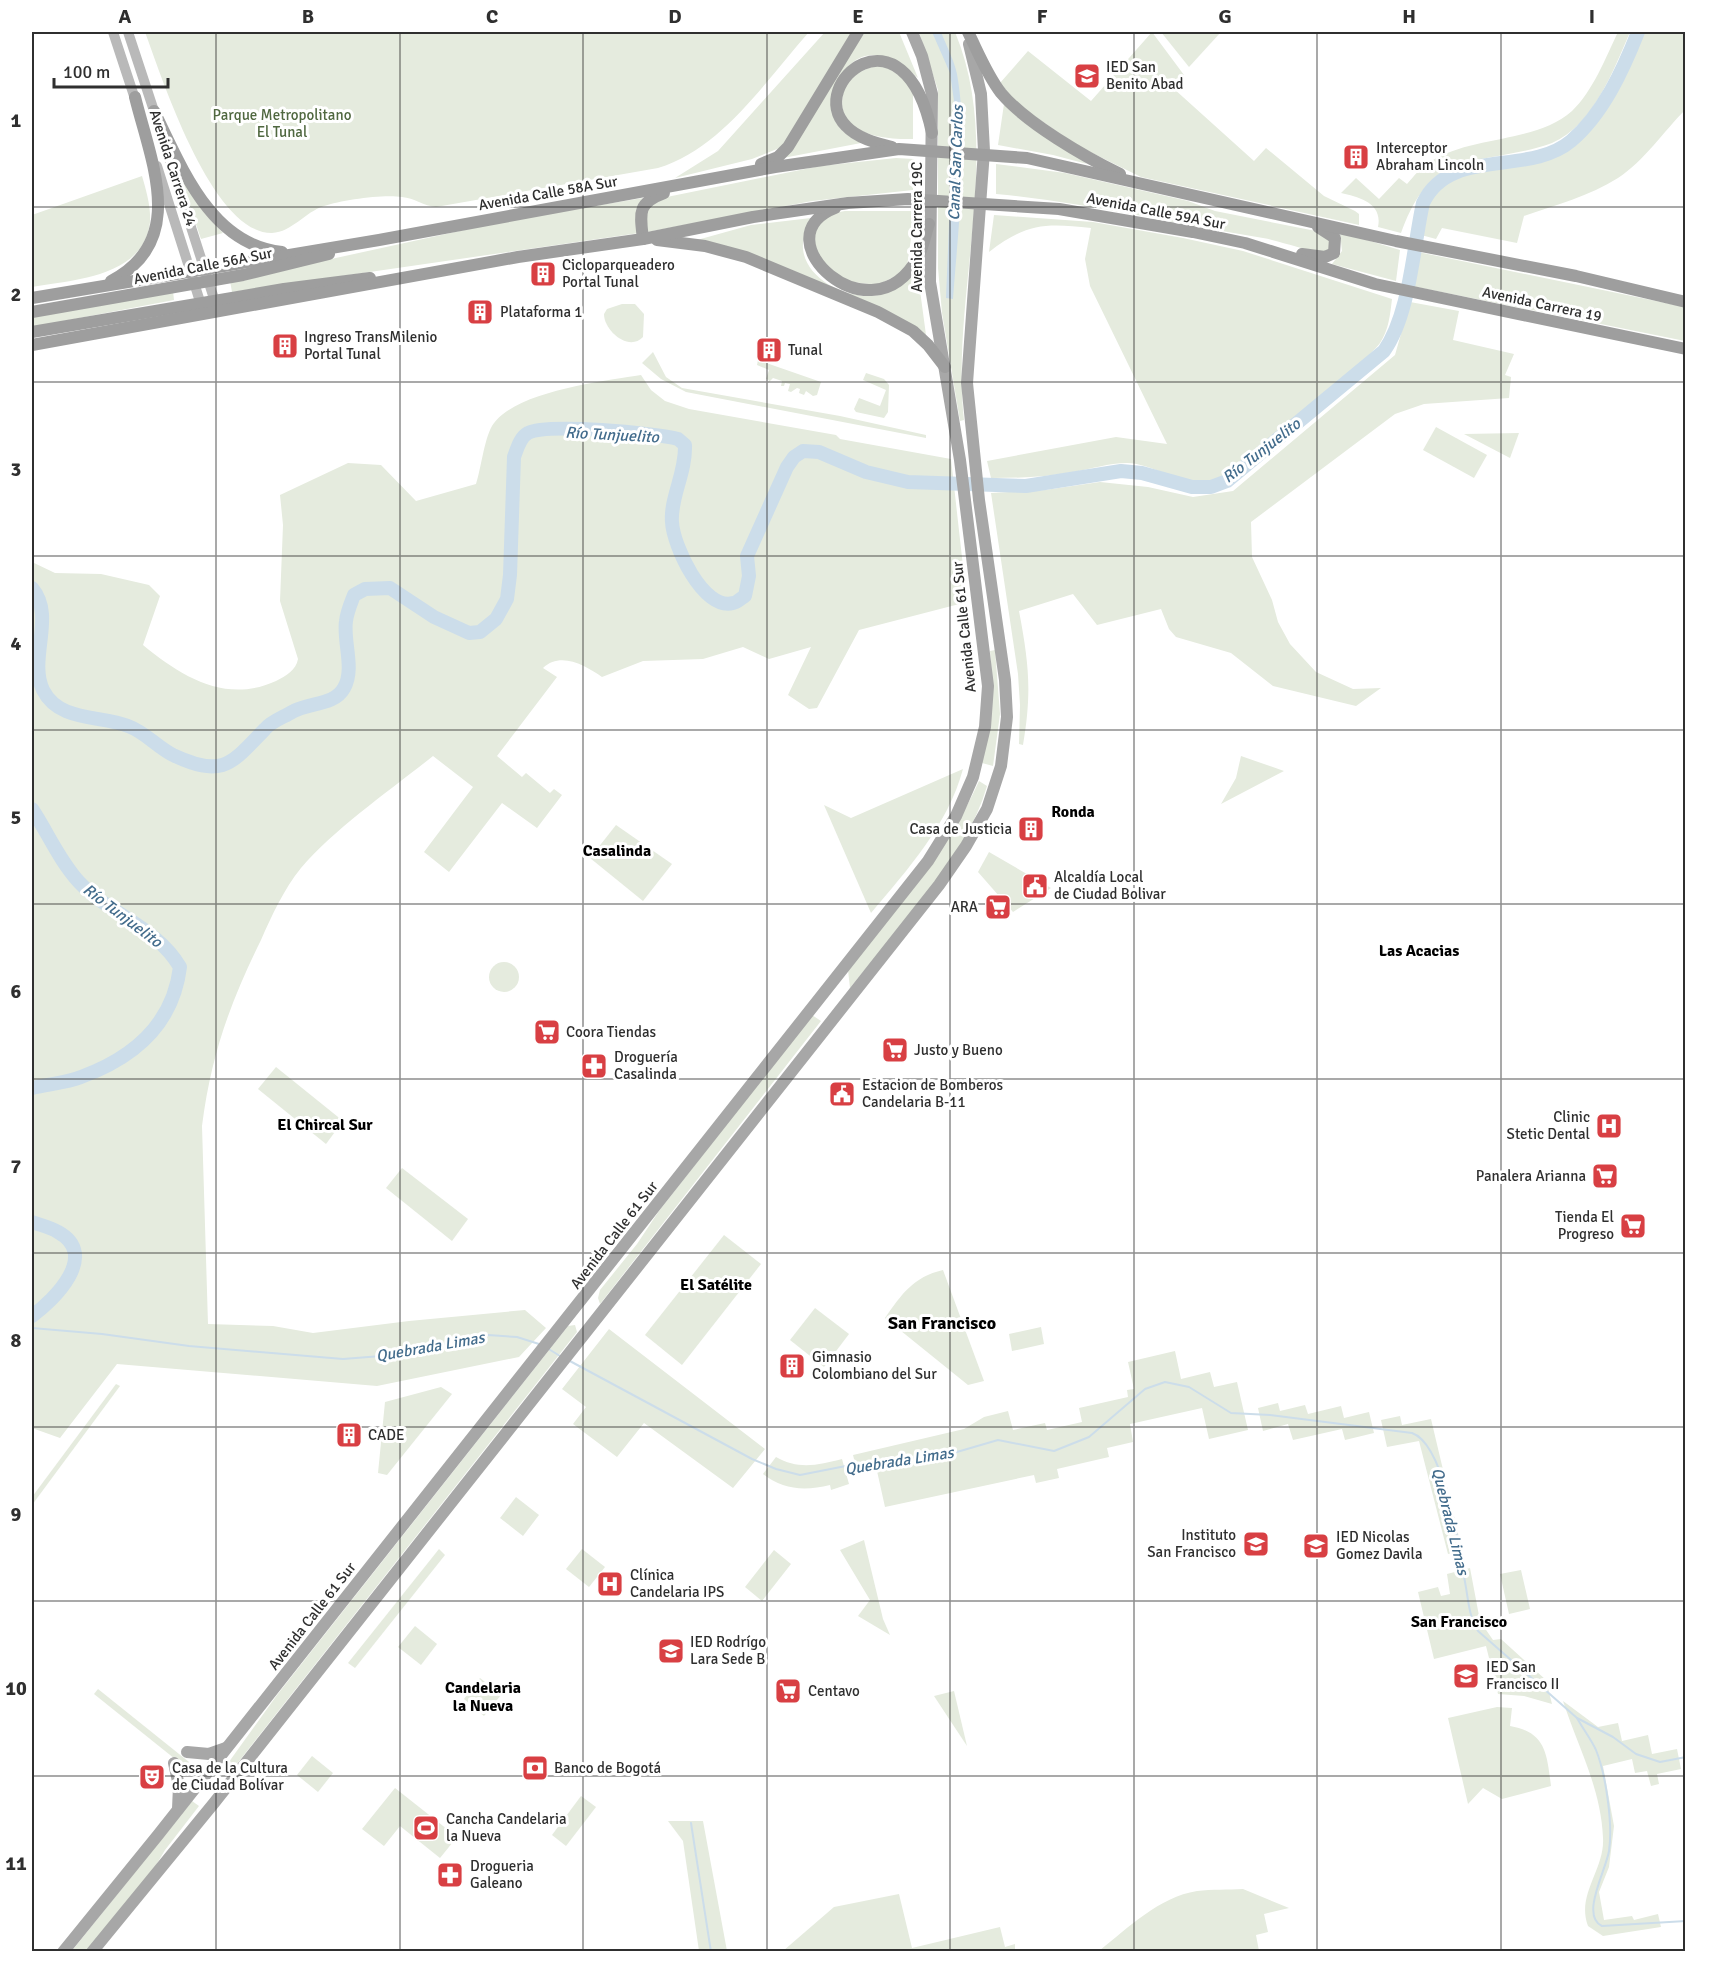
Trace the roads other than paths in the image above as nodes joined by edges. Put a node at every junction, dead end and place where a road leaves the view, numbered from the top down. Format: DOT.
graph roads {
  1 [pos="113,32"];
  2 [pos="128,32"];
  3 [pos="858,32"];
  4 [pos="912,32"];
  5 [pos="966,32"];
  6 [pos="135,97"];
  7 [pos="154,111"];
  8 [pos="932,133"];
  9 [pos="905,150"];
  10 [pos="737,174"];
  11 [pos="695,182"];
  12 [pos="1137,183"];
  13 [pos="848,203"];
  14 [pos="1283,214"];
  15 [pos="929,224"];
  16 [pos="643,239"];
  17 [pos="379,240"];
  18 [pos="1245,243"];
  19 [pos="295,253"];
  20 [pos="204,269"];
  21 [pos="191,271"];
  22 [pos="208,281"];
  23 [pos="195,284"];
  24 [pos="96,287"];
  25 [pos="1392,288"];
  26 [pos="32,298"];
  27 [pos="1686,302"];
  28 [pos="216,306"];
  29 [pos="202,308"];
  30 [pos="32,312"];
  31 [pos="32,332"];
  32 [pos="32,345"];
  33 [pos="1686,349"];
  34 [pos="945,367"];
  35 [pos="960,460"];
  36 [pos="566,1320"];
  37 [pos="584,1332"];
  38 [pos="227,1748"];
  39 [pos="187,1752"];
  40 [pos="174,1763"];
  41 [pos="178,1810"];
  42 [pos="63,1952"];
  43 [pos="92,1952"];
  1 -- 6 [label="main road, Avenida Carrera 24"];
  2 -- 7 [label="main road, Avenida Carrera 24"];
  3 -- 10 [label="highway"];
  4 -- 8 [label="main road, Avenida Carrera 19C"];
  5 -- 12 [label="highway"];
  5 -- 37 [label="main road, Avenida Calle 61 Sur"];
  6 -- 21 [label="main road, Avenida Carrera 24"];
  6 -- 24 [label="highway"];
  7 -- 19 [label="highway"];
  7 -- 20 [label="main road, Avenida Carrera 24"];
  8 -- 9 [label="highway"];
  8 -- 15 [label="main road, Avenida Carrera 19C"];
  9 -- 10 [label="highway, Avenida Calle 58A Sur"];
  9 -- 12 [label="highway, Avenida Calle 59A Sur"];
  10 -- 11 [label="highway, Avenida Calle 58A Sur"];
  11 -- 16 [label="highway"];
  11 -- 17 [label="highway, Avenida Calle 58A Sur"];
  12 -- 14 [label="highway, Avenida Calle 59A Sur"];
  13 -- 15 [label="highway"];
  13 -- 16 [label="highway"];
  13 -- 18 [label="highway, Avenida Calle 59A Sur"];
  14 -- 18 [label="highway"];
  14 -- 27 [label="highway, Avenida Calle 59A Sur"];
  15 -- 34 [label="main road, Avenida Carrera 19C"];
  16 -- 28 [label="highway"];
  16 -- 34 [label="highway"];
  17 -- 19 [label="highway, Avenida Calle 58A Sur"];
  17 -- 22 [label="highway, Avenida Calle 56A Sur"];
  18 -- 25 [label="highway, Avenida Calle 59A Sur"];
  19 -- 20 [label="highway, Avenida Calle 58A Sur"];
  20 -- 21 [label="highway, Avenida Calle 58A Sur"];
  20 -- 22 [label="main road, Avenida Carrera 24"];
  21 -- 23 [label="main road, Avenida Carrera 24"];
  21 -- 24 [label="highway, Avenida Calle 56A Sur"];
  22 -- 23 [label="highway, Avenida Calle 56A Sur"];
  22 -- 28 [label="main road, Avenida Carrera 24"];
  23 -- 29 [label="main road, Avenida Carrera 24"];
  23 -- 30 [label="highway, Avenida Calle 56A Sur"];
  24 -- 26 [label="highway, Avenida Calle 56A Sur"];
  25 -- 33 [label="highway, Avenida Carrera 19"];
  28 -- 29 [label="highway"];
  29 -- 31 [label="highway"];
  29 -- 32 [label="highway"];
  34 -- 35 [label="main road, Avenida Carrera 19C"];
  35 -- 36 [label="main road, Avenida Calle 61 Sur"];
  36 -- 37 [label="main road"];
  36 -- 38 [label="main road, Avenida Calle 61 Sur"];
  37 -- 43 [label="main road, Avenida Calle 61 Sur"];
  38 -- 39 [label="main road"];
  38 -- 41 [label="main road, Avenida Calle 61 Sur"];
  40 -- 41 [label="main road"];
  41 -- 42 [label="main road, Avenida Calle 61 Sur"];
}
